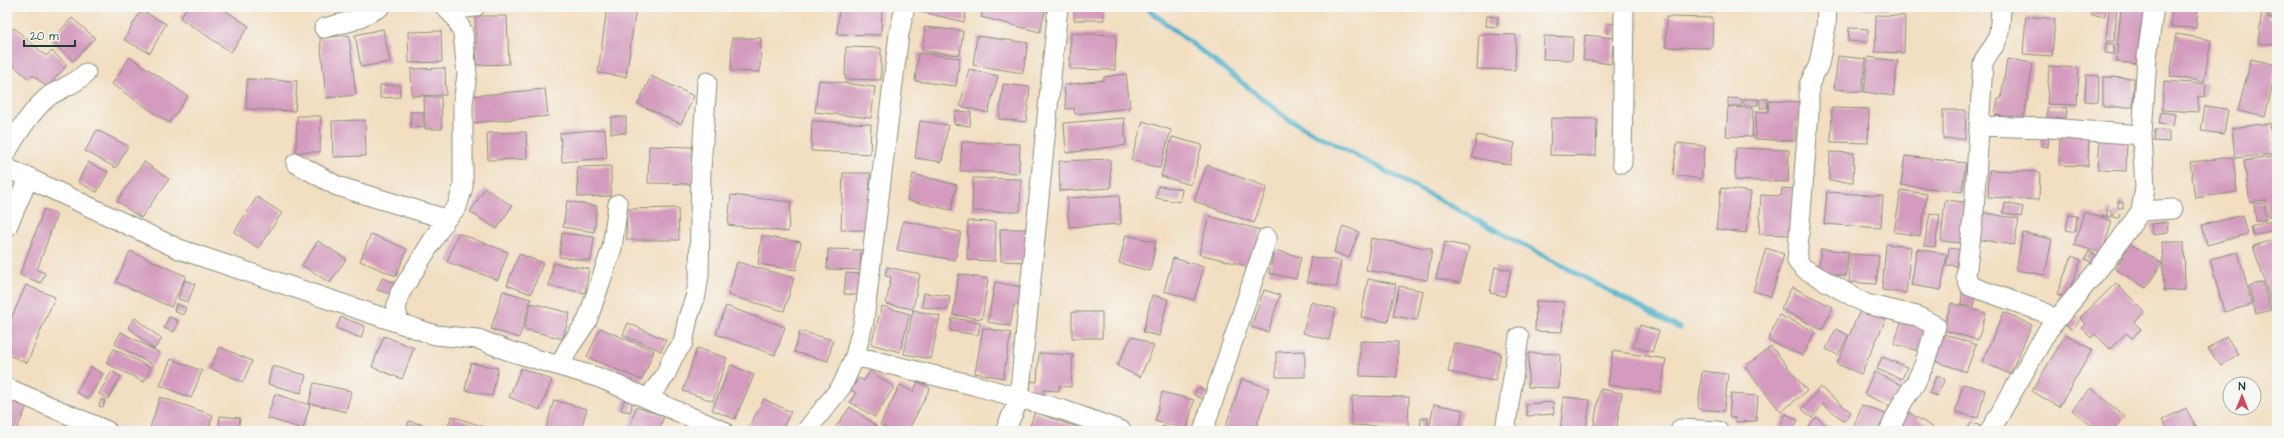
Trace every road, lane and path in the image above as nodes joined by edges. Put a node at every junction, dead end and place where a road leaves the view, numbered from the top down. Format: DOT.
graph roads {
  1 [pos="380,7"];
  2 [pos="475,7"];
  3 [pos="905,7"];
  4 [pos="1058,7"];
  5 [pos="1624,7"];
  6 [pos="1827,7"];
  7 [pos="2001,7"];
  8 [pos="2154,7"];
  9 [pos="448,9"];
  10 [pos="324,28"];
  11 [pos="86,73"];
  12 [pos="707,82"];
  13 [pos="1979,126"];
  14 [pos="2142,135"];
  15 [pos="7,151"];
  16 [pos="296,163"];
  17 [pos="1622,163"];
  18 [pos="7,168"];
  19 [pos="29,177"];
  20 [pos="618,204"];
  21 [pos="2173,209"];
  22 [pos="2141,211"];
  23 [pos="446,219"];
  24 [pos="7,227"];
  25 [pos="1267,238"];
  26 [pos="2056,320"];
  27 [pos="400,323"];
  28 [pos="1519,337"];
  29 [pos="855,356"];
  30 [pos="560,366"];
  31 [pos="7,388"];
  32 [pos="1019,399"];
  33 [pos="652,400"];
  34 [pos="107,431"];
  35 [pos="723,431"];
  36 [pos="806,431"];
  37 [pos="1005,431"];
  38 [pos="1122,431"];
  39 [pos="1203,431"];
  40 [pos="1506,431"];
  41 [pos="1680,431"];
  42 [pos="1718,431"];
  43 [pos="1889,431"];
  44 [pos="1990,431"];
  1 -- 10 [label="street"];
  2 -- 9 [label="street"];
  3 -- 29 [label="street"];
  4 -- 32 [label="street"];
  5 -- 17 [label="street"];
  6 -- 43 [label="street"];
  7 -- 13 [label="street"];
  8 -- 14 [label="street"];
  9 -- 23 [label="street"];
  11 -- 15 [label="street"];
  12 -- 33 [label="street"];
  13 -- 14 [label="street"];
  13 -- 26 [label="street"];
  14 -- 22 [label="street"];
  16 -- 23 [label="street"];
  18 -- 19 [label="street"];
  19 -- 24 [label="street"];
  19 -- 27 [label="street"];
  20 -- 30 [label="street"];
  21 -- 22 [label="street"];
  22 -- 26 [label="street"];
  23 -- 27 [label="street"];
  25 -- 39 [label="street"];
  26 -- 44 [label="street"];
  27 -- 30 [label="street"];
  28 -- 40 [label="street"];
  29 -- 32 [label="street"];
  29 -- 36 [label="street"];
  30 -- 33 [label="street"];
  31 -- 34 [label="street"];
  32 -- 37 [label="street"];
  32 -- 38 [label="street"];
  33 -- 35 [label="street"];
  41 -- 42 [label="street"];
}
